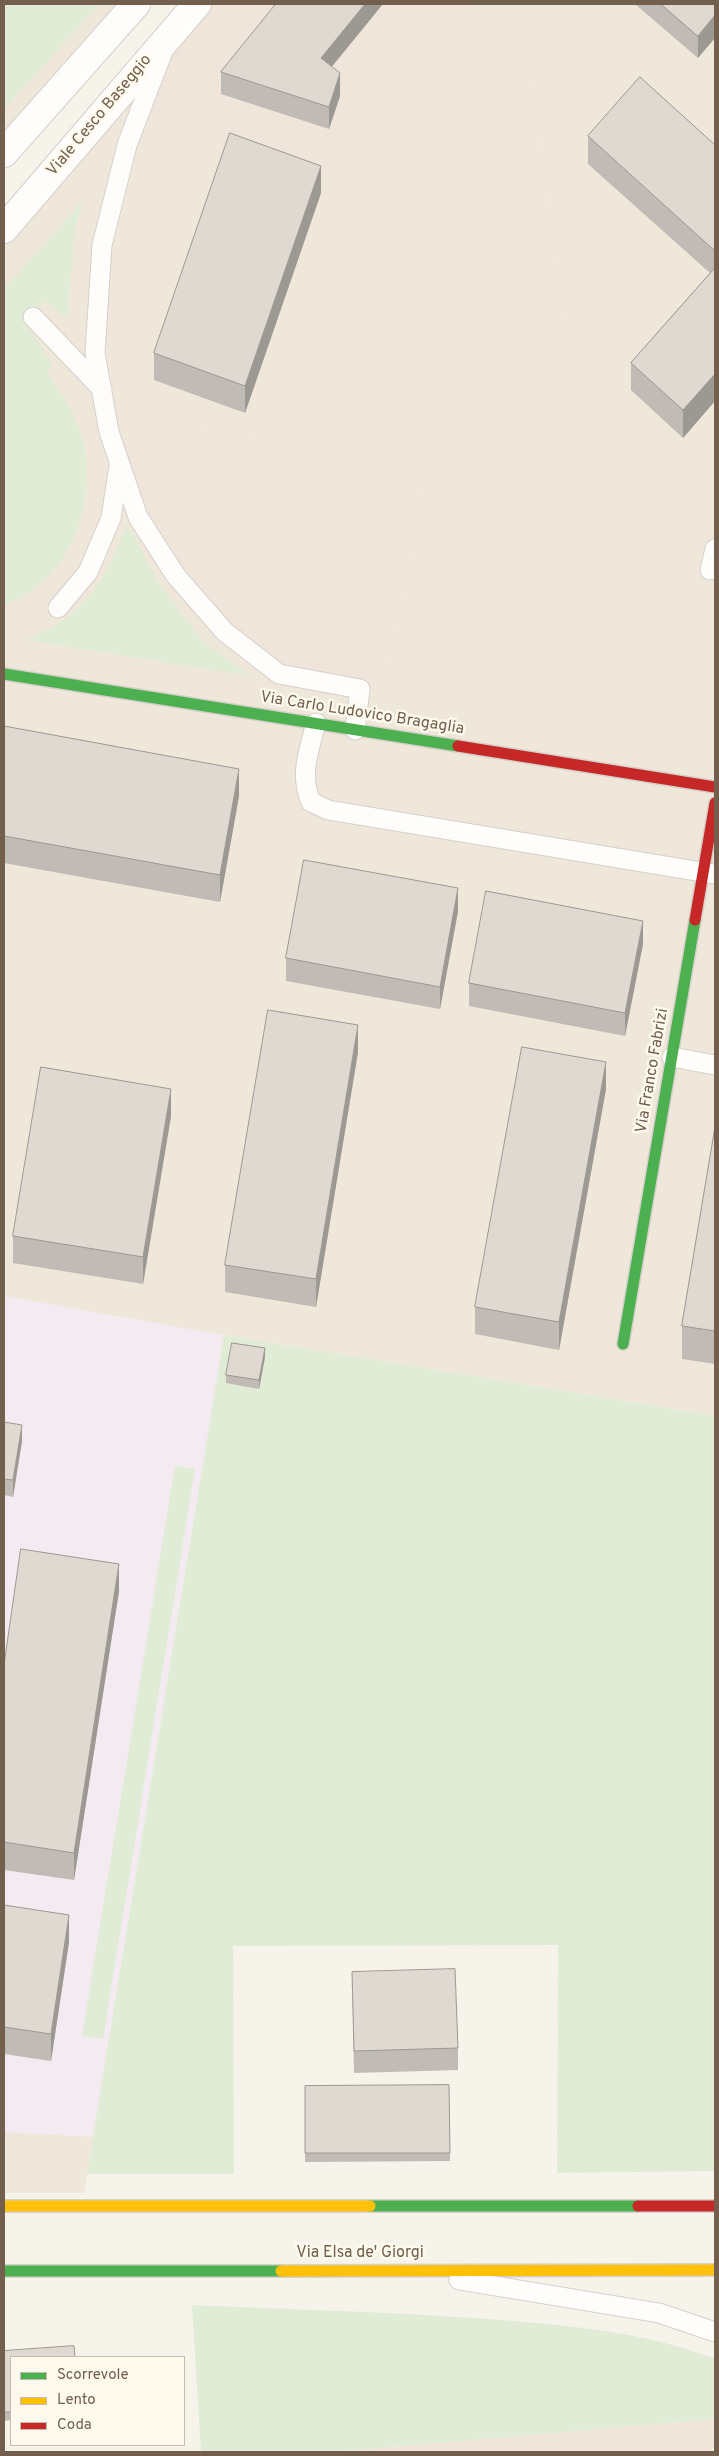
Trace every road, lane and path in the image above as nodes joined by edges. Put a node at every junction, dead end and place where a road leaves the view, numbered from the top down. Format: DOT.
graph roads {
  1 [pos="136,4"];
  2 [pos="197,4"];
  3 [pos="169,34"];
  4 [pos="4,153"];
  5 [pos="4,229"];
  6 [pos="33,317"];
  7 [pos="102,389"];
  8 [pos="120,462"];
  9 [pos="715,549"];
  10 [pos="710,570"];
  11 [pos="58,608"];
  12 [pos="4,674"];
  13 [pos="316,723"];
  14 [pos="355,730"];
  15 [pos="715,787"];
  16 [pos="715,803"];
  17 [pos="709,873"];
  18 [pos="672,1057"];
  19 [pos="715,1065"];
  20 [pos="623,1344"];
  21 [pos="4,2206"];
  22 [pos="715,2206"];
  23 [pos="396,2270"];
  24 [pos="715,2270"];
  25 [pos="4,2271"];
  26 [pos="715,2332"];
  1 -- 4 [label="street"];
  2 -- 3 [label="street, Viale Cesco Baseggio"];
  3 -- 5 [label="street, Viale Cesco Baseggio"];
  3 -- 7 [label="lane"];
  6 -- 7 [label="lane"];
  7 -- 8 [label="lane"];
  8 -- 11 [label="lane"];
  8 -- 14 [label="lane"];
  9 -- 10 [label="lane"];
  12 -- 13 [label="main road, Via Carlo Ludovico Bragaglia"];
  13 -- 14 [label="main road, Via Carlo Ludovico Bragaglia"];
  13 -- 17 [label="lane"];
  14 -- 15 [label="main road, Via Carlo Ludovico Bragaglia"];
  16 -- 17 [label="main road, Via Franco Fabrizi"];
  17 -- 18 [label="main road, Via Franco Fabrizi"];
  18 -- 19 [label="lane"];
  18 -- 20 [label="main road, Via Franco Fabrizi"];
  21 -- 22 [label="main road"];
  23 -- 24 [label="main road, Via Elsa de' Giorgi"];
  23 -- 25 [label="main road, Via Elsa de' Giorgi"];
  23 -- 26 [label="lane"];
}
